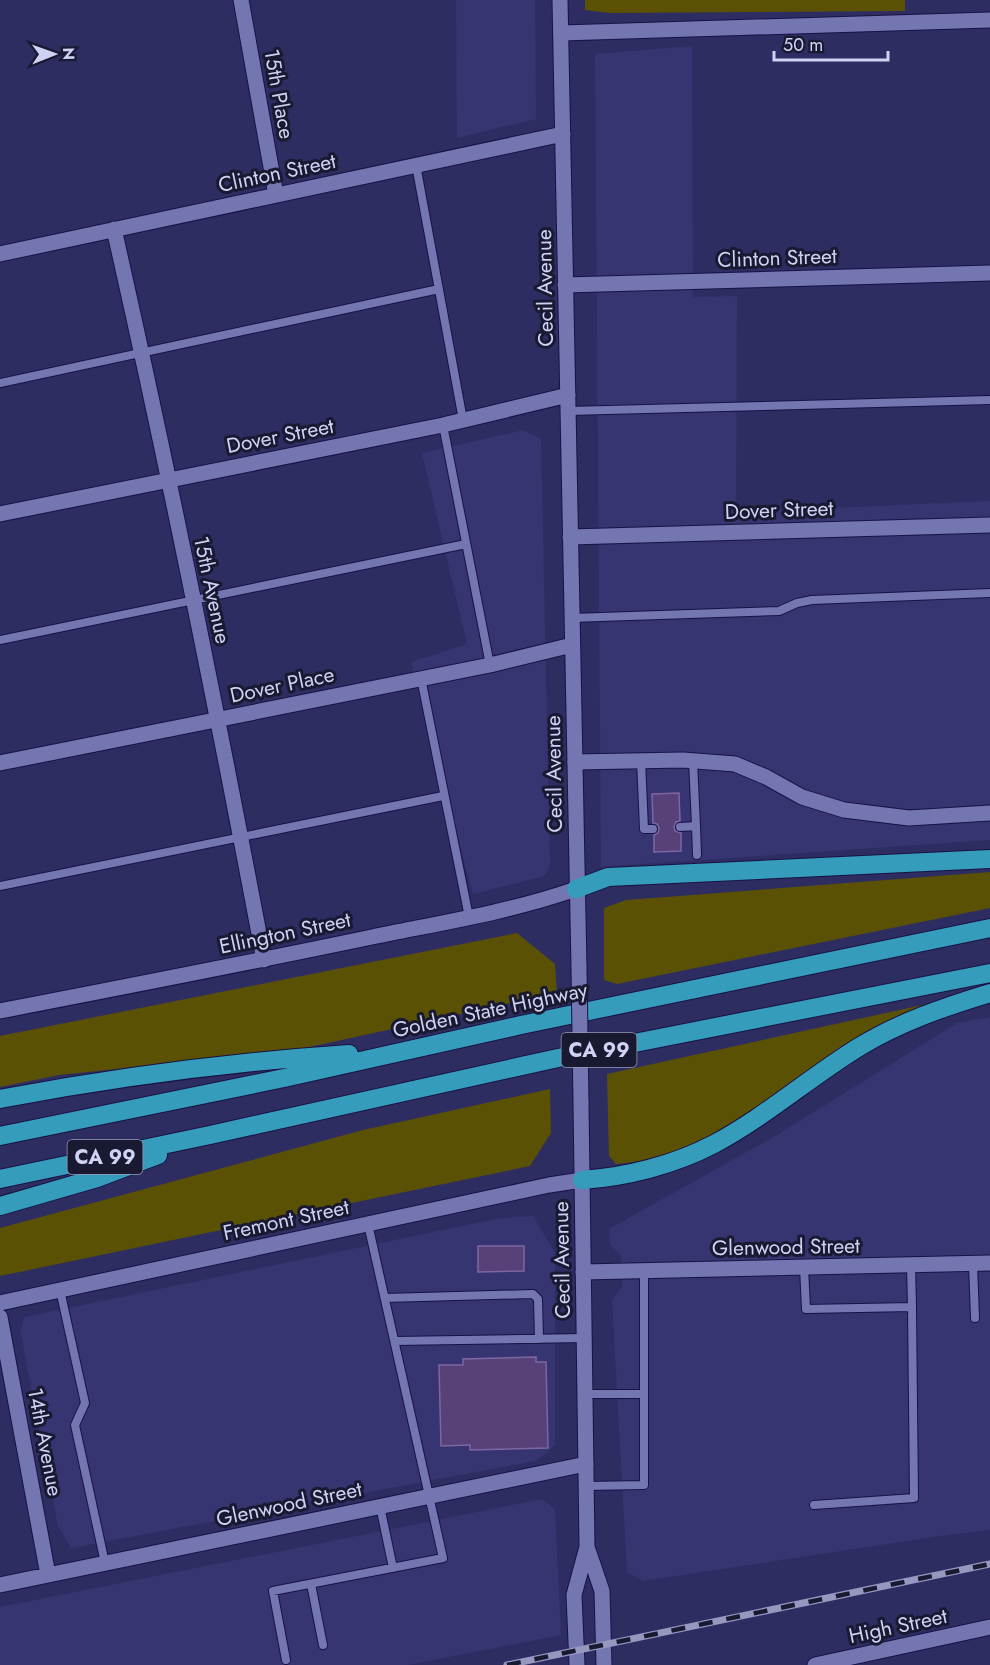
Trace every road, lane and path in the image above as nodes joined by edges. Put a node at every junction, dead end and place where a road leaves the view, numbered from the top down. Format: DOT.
graph roads {
  1 [pos="242,0"];
  2 [pos="560,0"];
  3 [pos="990,20"];
  4 [pos="561,33"];
  5 [pos="563,134"];
  6 [pos="416,165"];
  7 [pos="276,195"];
  8 [pos="114,229"];
  9 [pos="0,254"];
  10 [pos="990,273"];
  11 [pos="565,285"];
  12 [pos="439,289"];
  13 [pos="142,352"];
  14 [pos="0,383"];
  15 [pos="568,395"];
  16 [pos="990,399"];
  17 [pos="568,411"];
  18 [pos="463,420"];
  19 [pos="442,425"];
  20 [pos="168,480"];
  21 [pos="0,514"];
  22 [pos="990,525"];
  23 [pos="570,537"];
  24 [pos="466,544"];
  25 [pos="990,593"];
  26 [pos="193,599"];
  27 [pos="571,618"];
  28 [pos="0,640"];
  29 [pos="572,645"];
  30 [pos="490,665"];
  31 [pos="421,678"];
  32 [pos="217,720"];
  33 [pos="641,760"];
  34 [pos="693,760"];
  35 [pos="575,762"];
  36 [pos="0,763"];
  37 [pos="443,796"];
  38 [pos="990,813"];
  39 [pos="696,826"];
  40 [pos="680,827"];
  41 [pos="653,829"];
  42 [pos="240,836"];
  43 [pos="697,855"];
  44 [pos="990,859"];
  45 [pos="0,886"];
  46 [pos="576,889"];
  47 [pos="469,917"];
  48 [pos="990,928"];
  49 [pos="264,960"];
  50 [pos="990,973"];
  51 [pos="990,993"];
  52 [pos="0,1011"];
  53 [pos="414,1049"];
  54 [pos="0,1099"];
  55 [pos="210,1135"];
  56 [pos="0,1136"];
  57 [pos="0,1179"];
  58 [pos="582,1180"];
  59 [pos="0,1206"];
  60 [pos="368,1224"];
  61 [pos="990,1263"];
  62 [pos="973,1264"];
  63 [pos="911,1265"];
  64 [pos="804,1267"];
  65 [pos="644,1271"];
  66 [pos="583,1272"];
  67 [pos="60,1290"];
  68 [pos="385,1298"];
  69 [pos="0,1303"];
  70 [pos="912,1307"];
  71 [pos="0,1317"];
  72 [pos="975,1318"];
  73 [pos="584,1338"];
  74 [pos="539,1339"];
  75 [pos="395,1341"];
  76 [pos="585,1394"];
  77 [pos="644,1394"];
  78 [pos="586,1464"];
  79 [pos="586,1486"];
  80 [pos="429,1496"];
  81 [pos="814,1505"];
  82 [pos="380,1506"];
  83 [pos="587,1547"];
  84 [pos="105,1563"];
  85 [pos="393,1568"];
  86 [pos="48,1575"];
  87 [pos="311,1584"];
  88 [pos="0,1585"];
  89 [pos="990,1627"];
  90 [pos="323,1645"];
  91 [pos="286,1660"];
  92 [pos="577,1665"];
  93 [pos="604,1665"];
  94 [pos="815,1665"];
  1 -- 7 [label="street, 15th Place"];
  2 -- 4 [label="street, Cecil Avenue"];
  3 -- 4 [label="street"];
  4 -- 5 [label="street, Cecil Avenue"];
  5 -- 6 [label="street, Clinton Street"];
  5 -- 11 [label="street, Cecil Avenue"];
  6 -- 7 [label="street, Clinton Street"];
  6 -- 12 [label="lane"];
  7 -- 8 [label="street, Clinton Street"];
  8 -- 9 [label="street, Clinton Street"];
  8 -- 13 [label="street, 15th Avenue"];
  10 -- 11 [label="street, Clinton Street"];
  11 -- 15 [label="street, Cecil Avenue"];
  12 -- 13 [label="lane"];
  12 -- 18 [label="lane"];
  13 -- 14 [label="lane"];
  13 -- 20 [label="street, 15th Avenue"];
  15 -- 17 [label="street, Cecil Avenue"];
  15 -- 18 [label="street, Dover Street"];
  16 -- 17 [label="lane"];
  17 -- 23 [label="street, Cecil Avenue"];
  18 -- 19 [label="street, Dover Street"];
  19 -- 20 [label="street, Dover Street"];
  19 -- 24 [label="lane"];
  20 -- 21 [label="street, Dover Street"];
  20 -- 26 [label="street, 15th Avenue"];
  22 -- 23 [label="street, Dover Street"];
  23 -- 27 [label="street, Cecil Avenue"];
  24 -- 26 [label="lane"];
  24 -- 30 [label="lane"];
  25 -- 27 [label="lane"];
  26 -- 28 [label="lane"];
  26 -- 32 [label="street, 15th Avenue"];
  27 -- 29 [label="street, Cecil Avenue"];
  29 -- 30 [label="street, Dover Place"];
  29 -- 35 [label="street, Cecil Avenue"];
  30 -- 31 [label="street, Dover Place"];
  31 -- 32 [label="street, Dover Place"];
  31 -- 37 [label="lane"];
  32 -- 36 [label="street, Dover Place"];
  32 -- 42 [label="street, 15th Avenue"];
  33 -- 34 [label="street"];
  33 -- 35 [label="street"];
  33 -- 41 [label="lane"];
  34 -- 38 [label="street"];
  34 -- 39 [label="lane"];
  35 -- 46 [label="street, Cecil Avenue"];
  37 -- 42 [label="lane"];
  37 -- 47 [label="lane"];
  39 -- 40 [label="lane"];
  39 -- 43 [label="lane"];
  42 -- 45 [label="lane"];
  42 -- 49 [label="street, 15th Avenue"];
  44 -- 46 [label="highway"];
  46 -- 47 [label="street, Ellington Street"];
  46 -- 58 [label="street, Cecil Avenue, bridge"];
  47 -- 49 [label="street, Ellington Street"];
  48 -- 53 [label="highway, Golden State Highway / CA 99"];
  49 -- 52 [label="street, Ellington Street"];
  50 -- 55 [label="highway, CA 99"];
  51 -- 58 [label="highway"];
  53 -- 54 [label="highway"];
  53 -- 56 [label="highway, Golden State Highway / CA 99"];
  55 -- 57 [label="highway, CA 99"];
  55 -- 59 [label="highway"];
  58 -- 60 [label="street, Fremont Street"];
  58 -- 66 [label="street, Cecil Avenue"];
  60 -- 67 [label="street, Fremont Street"];
  60 -- 68 [label="lane"];
  61 -- 62 [label="street, Glenwood Street"];
  62 -- 63 [label="street, Glenwood Street"];
  62 -- 72 [label="lane"];
  63 -- 64 [label="street, Glenwood Street"];
  63 -- 70 [label="lane"];
  64 -- 65 [label="street, Glenwood Street"];
  64 -- 70 [label="lane"];
  65 -- 66 [label="street, Glenwood Street"];
  65 -- 77 [label="lane"];
  66 -- 73 [label="street, Cecil Avenue"];
  67 -- 69 [label="street, Fremont Street"];
  67 -- 84 [label="lane"];
  68 -- 74 [label="lane"];
  68 -- 75 [label="lane"];
  70 -- 81 [label="lane"];
  71 -- 86 [label="street, 14th Avenue"];
  73 -- 74 [label="lane"];
  73 -- 76 [label="street, Cecil Avenue"];
  74 -- 75 [label="lane"];
  75 -- 80 [label="lane"];
  76 -- 77 [label="lane"];
  76 -- 78 [label="street, Cecil Avenue"];
  77 -- 79 [label="lane"];
  78 -- 79 [label="street, Cecil Avenue"];
  78 -- 80 [label="street, Glenwood Street"];
  79 -- 83 [label="street, Cecil Avenue"];
  80 -- 82 [label="street, Glenwood Street"];
  80 -- 85 [label="lane"];
  82 -- 84 [label="street, Glenwood Street"];
  82 -- 85 [label="lane"];
  83 -- 92 [label="street, Cecil Avenue"];
  83 -- 93 [label="street, Cecil Avenue"];
  84 -- 86 [label="street, Glenwood Street"];
  85 -- 87 [label="lane"];
  86 -- 88 [label="street, Glenwood Street"];
  87 -- 90 [label="lane"];
  87 -- 91 [label="lane"];
  89 -- 94 [label="street, High Street"];
}
